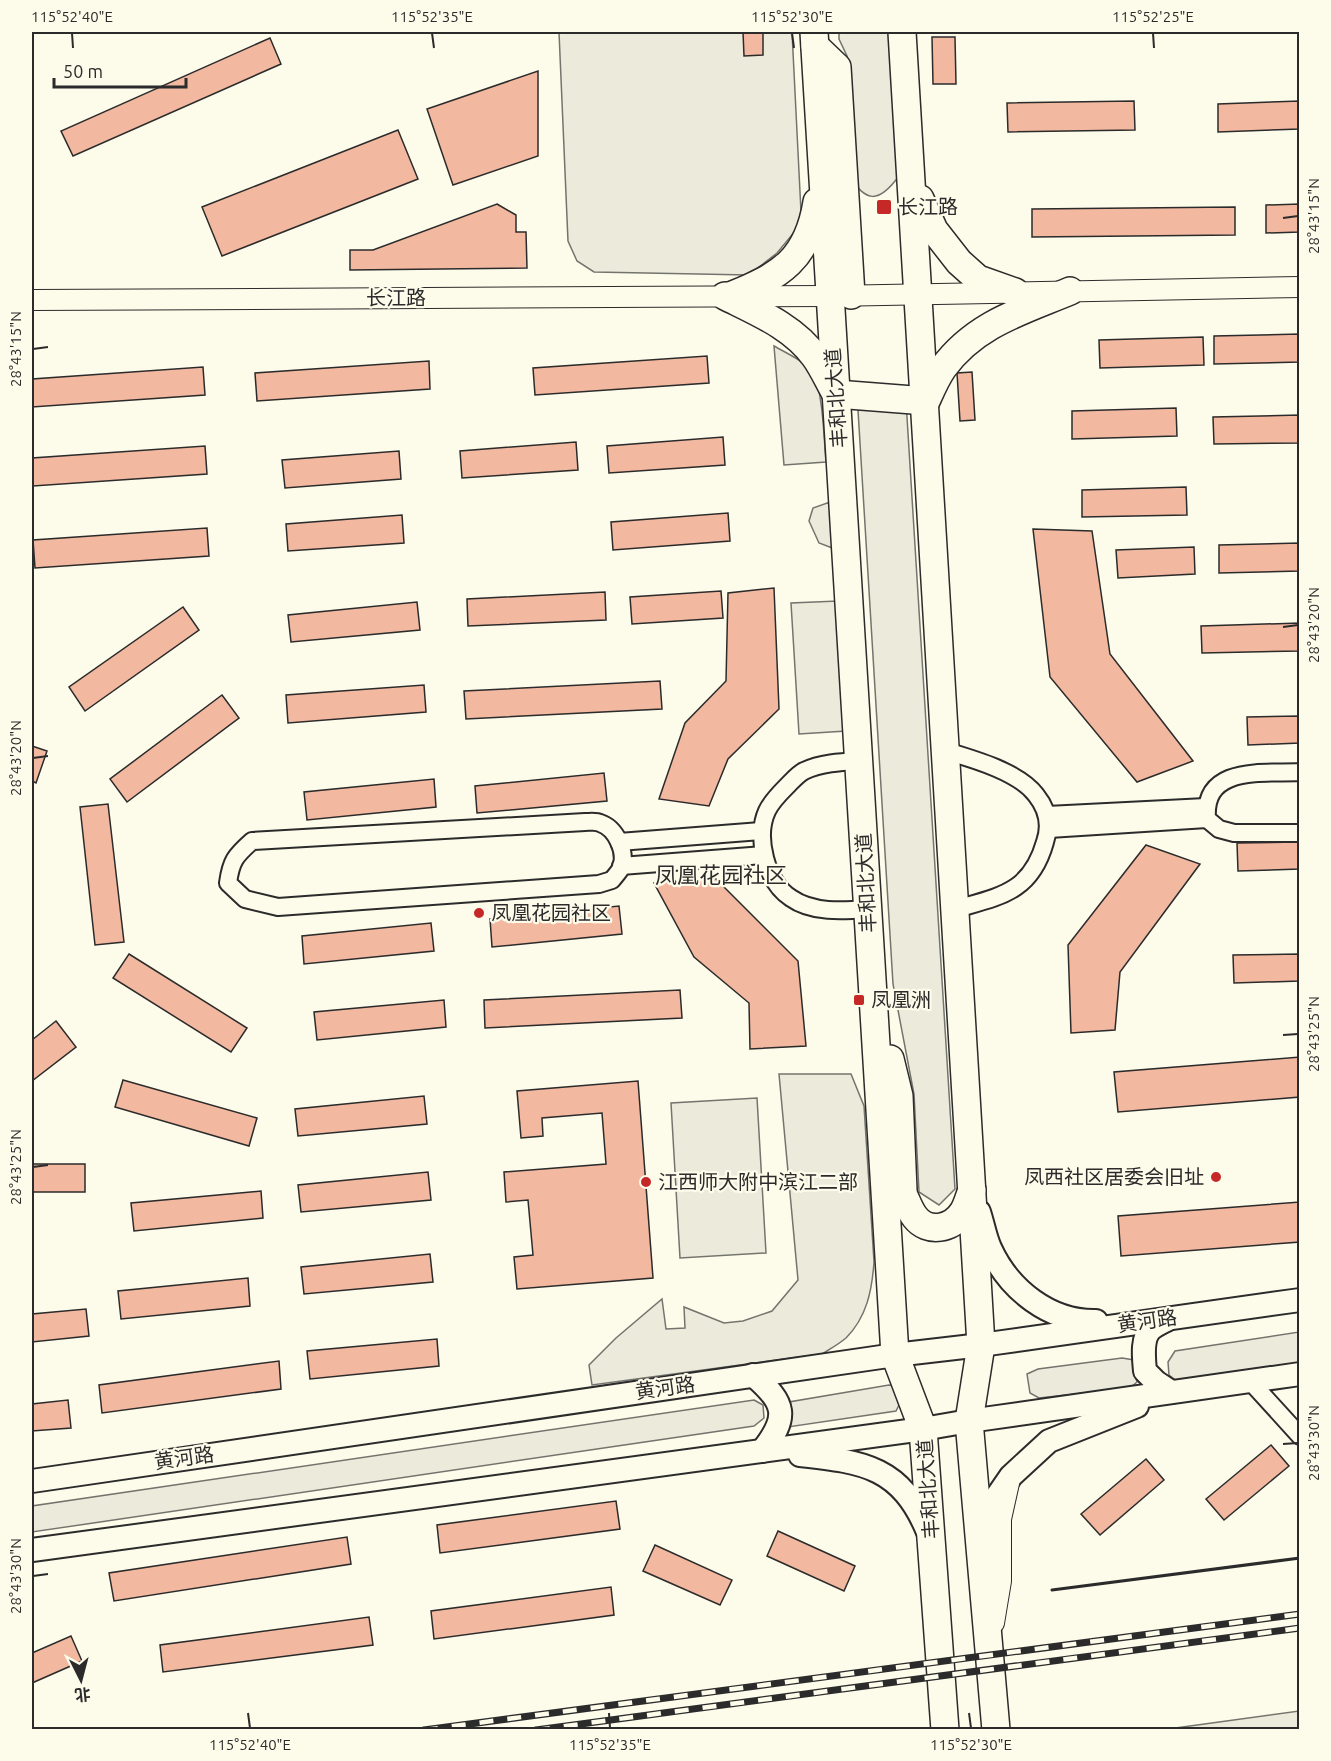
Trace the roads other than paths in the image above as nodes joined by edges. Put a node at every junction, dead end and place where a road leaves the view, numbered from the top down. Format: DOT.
graph roads {
  1 [pos="902,32"];
  2 [pos="815,39"];
  3 [pos="823,171"];
  4 [pos="912,177"];
  5 [pos="1299,287"];
  6 [pos="1070,291"];
  7 [pos="1015,292"];
  8 [pos="919,293"];
  9 [pos="841,295"];
  10 [pos="727,296"];
  11 [pos="32,300"];
  12 [pos="836,394"];
  13 [pos="926,401"];
  14 [pos="946,751"];
  15 [pos="859,761"];
  16 [pos="1299,772"];
  17 [pos="1207,813"];
  18 [pos="1048,822"];
  19 [pos="761,831"];
  20 [pos="1299,833"];
  21 [pos="619,842"];
  22 [pos="764,855"];
  23 [pos="621,867"];
  24 [pos="867,909"];
  25 [pos="956,909"];
  26 [pos="872,985"];
  27 [pos="972,1190"];
  28 [pos="903,1196"];
  29 [pos="1299,1300"];
  30 [pos="1170,1318"];
  31 [pos="981,1345"];
  32 [pos="903,1354"];
  33 [pos="1299,1374"];
  34 [pos="753,1376"];
  35 [pos="1250,1381"];
  36 [pos="1172,1392"];
  37 [pos="969,1421"];
  38 [pos="923,1430"];
  39 [pos="1299,1436"];
  40 [pos="762,1451"];
  41 [pos="1011,1476"];
  42 [pos="32,1481"];
  43 [pos="931,1540"];
  44 [pos="979,1541"];
  45 [pos="32,1550"];
  46 [pos="945,1730"];
  47 [pos="996,1730"];
  48 [pos="1003,1730"];
  1 -- 4 [label="highway"];
  2 -- 3 [label="highway, 丰和北大道"];
  2 -- 9 [label="highway"];
  3 -- 9 [label="highway, 丰和北大道"];
  3 -- 10 [label="highway"];
  4 -- 7 [label="highway"];
  4 -- 8 [label="highway"];
  5 -- 6 [label="street, 长江路"];
  6 -- 7 [label="street, 长江路"];
  6 -- 13 [label="highway"];
  7 -- 8 [label="street, 长江路"];
  8 -- 9 [label="street, 长江路"];
  8 -- 13 [label="highway"];
  9 -- 10 [label="street, 长江路"];
  9 -- 12 [label="highway, 丰和北大道"];
  10 -- 11 [label="street, 长江路"];
  10 -- 12 [label="highway"];
  12 -- 13 [label="highway"];
  12 -- 15 [label="highway, 丰和北大道"];
  13 -- 14 [label="highway"];
  14 -- 18 [label="street"];
  14 -- 25 [label="highway"];
  15 -- 19 [label="street"];
  15 -- 24 [label="highway, 丰和北大道"];
  16 -- 17 [label="street"];
  17 -- 18 [label="street"];
  17 -- 20 [label="street"];
  18 -- 25 [label="street"];
  19 -- 21 [label="street"];
  19 -- 22 [label="street"];
  21 -- 23 [label="street"];
  21 -- 23 [label="street"];
  22 -- 23 [label="street"];
  22 -- 24 [label="street"];
  24 -- 26 [label="highway, 丰和北大道"];
  25 -- 27 [label="highway"];
  26 -- 28 [label="highway"];
  26 -- 32 [label="highway, 丰和北大道"];
  27 -- 28 [label="highway"];
  27 -- 30 [label="main road"];
  27 -- 31 [label="highway"];
  28 -- 32 [label="highway"];
  29 -- 30 [label="main road, 黄河路"];
  30 -- 31 [label="main road, 黄河路"];
  30 -- 36 [label="main road"];
  31 -- 32 [label="main road, 黄河路"];
  31 -- 37 [label="highway"];
  32 -- 34 [label="main road, 黄河路"];
  32 -- 38 [label="highway, 丰和北大道"];
  33 -- 35 [label="main road"];
  34 -- 40 [label="main road"];
  34 -- 42 [label="main road, 黄河路"];
  35 -- 36 [label="main road"];
  35 -- 39 [label="street"];
  36 -- 37 [label="main road"];
  36 -- 41 [label="main road"];
  37 -- 38 [label="main road"];
  37 -- 44 [label="highway"];
  38 -- 40 [label="main road"];
  38 -- 43 [label="highway, 丰和北大道"];
  40 -- 43 [label="main road"];
  40 -- 45 [label="main road"];
  41 -- 44 [label="main road"];
  41 -- 48 [label="street"];
  43 -- 46 [label="highway, 丰和北大道"];
  44 -- 47 [label="highway"];
}
